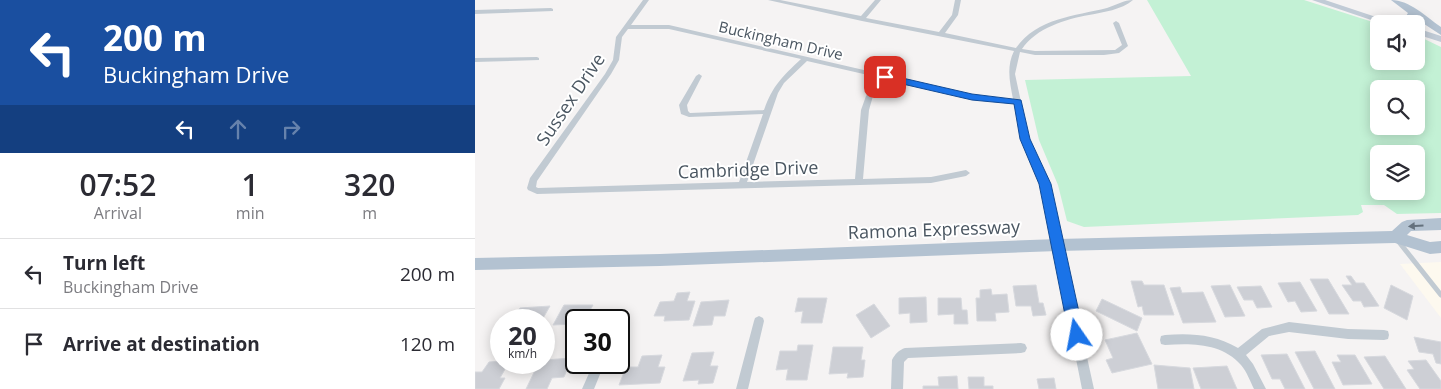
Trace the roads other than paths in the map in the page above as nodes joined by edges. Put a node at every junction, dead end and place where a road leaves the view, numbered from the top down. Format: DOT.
graph roads {
  1 [pos="646,0"];
  2 [pos="771,0"];
  3 [pos="878,0"];
  4 [pos="958,0"];
  5 [pos="1316,0"];
  6 [pos="1396,0"];
  7 [pos="1126,1"];
  8 [pos="792,2"];
  9 [pos="551,10"];
  10 [pos="475,12"];
  11 [pos="1413,12"];
  12 [pos="1412,15"];
  13 [pos="1370,17"];
  14 [pos="862,18"];
  15 [pos="1116,23"];
  16 [pos="625,27"];
  17 [pos="1441,32"];
  18 [pos="1425,34"];
  19 [pos="940,35"];
  20 [pos="1441,39"];
  21 [pos="1017,50"];
  22 [pos="537,59"];
  23 [pos="805,59"];
  24 [pos="475,60"];
  25 [pos="699,76"];
  26 [pos="885,77"];
  27 [pos="1018,102"];
  28 [pos="766,112"];
  29 [pos="966,173"];
  30 [pos="859,181"];
  31 [pos="742,185"];
  32 [pos="531,188"];
  33 [pos="1441,224"];
  34 [pos="1395,237"];
  35 [pos="1058,245"];
  36 [pos="1441,247"];
  37 [pos="475,264"];
  38 [pos="1441,295"];
  39 [pos="759,321"];
  40 [pos="1384,335"];
  41 [pos="1165,340"];
  42 [pos="1021,348"];
  43 [pos="1237,355"];
  44 [pos="594,374"];
  45 [pos="588,389"];
  46 [pos="742,389"];
  47 [pos="897,389"];
  48 [pos="1088,389"];
  49 [pos="1260,389"];
  1 -- 16 [label="street, Sussex Drive"];
  2 -- 8 [label="street"];
  3 -- 14 [label="street"];
  4 -- 19 [label="street"];
  5 -- 13 [label="street"];
  6 -- 11 [label="main road"];
  7 -- 21 [label="street"];
  8 -- 14 [label="street"];
  9 -- 10 [label="street"];
  11 -- 12 [label="main road"];
  11 -- 17 [label="main road"];
  14 -- 19 [label="street"];
  15 -- 21 [label="street"];
  16 -- 23 [label="street, Buckingham Drive"];
  16 -- 32 [label="street, Sussex Drive"];
  18 -- 20 [label="street"];
  19 -- 21 [label="street"];
  21 -- 27 [label="street"];
  22 -- 24 [label="street"];
  23 -- 26 [label="street, Buckingham Drive"];
  23 -- 28 [label="street"];
  25 -- 28 [label="street"];
  26 -- 27 [label="street, Buckingham Drive"];
  26 -- 30 [label="street"];
  27 -- 35 [label="street"];
  28 -- 31 [label="street"];
  29 -- 30 [label="street, Cambridge Drive"];
  30 -- 31 [label="street, Cambridge Drive"];
  31 -- 32 [label="street, Cambridge Drive"];
  33 -- 34 [label="main road, Ramona Expressway, one-way"];
  34 -- 35 [label="main road, Ramona Expressway"];
  34 -- 36 [label="main road, Ramona Expressway"];
  34 -- 38 [label="lane"];
  35 -- 37 [label="main road, Ramona Expressway"];
  35 -- 48 [label="street"];
  39 -- 46 [label="street"];
  40 -- 43 [label="street"];
  41 -- 43 [label="street"];
  42 -- 47 [label="street"];
  43 -- 49 [label="street"];
  44 -- 45 [label="street"];
}
